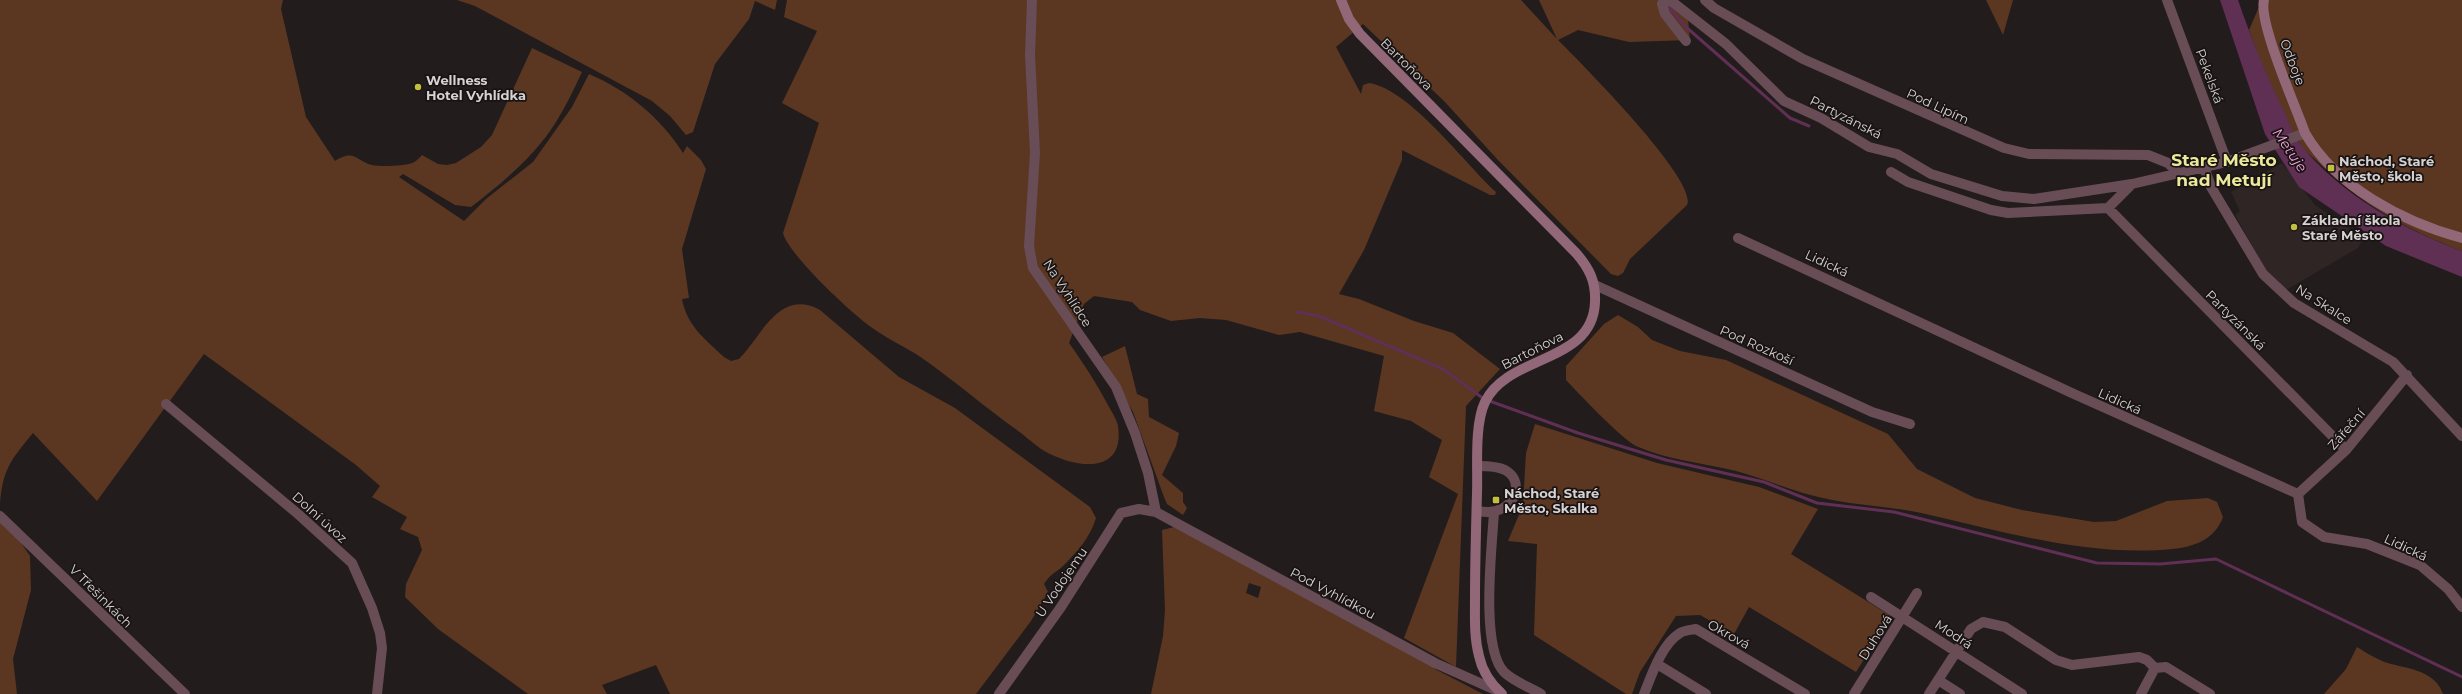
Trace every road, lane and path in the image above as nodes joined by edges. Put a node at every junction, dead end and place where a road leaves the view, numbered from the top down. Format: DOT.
graph roads {
  1 [pos="1032,0"];
  2 [pos="1341,0"];
  3 [pos="1706,0"];
  4 [pos="2167,0"];
  5 [pos="2264,0"];
  6 [pos="1686,41"];
  7 [pos="2302,134"];
  8 [pos="2226,162"];
  9 [pos="2204,167"];
  10 [pos="1890,172"];
  11 [pos="2176,172"];
  12 [pos="2132,184"];
  13 [pos="2108,208"];
  14 [pos="1738,238"];
  15 [pos="2462,238"];
  16 [pos="1595,285"];
  17 [pos="2407,376"];
  18 [pos="166,404"];
  19 [pos="1910,424"];
  20 [pos="2462,436"];
  21 [pos="2346,450"];
  22 [pos="1478,466"];
  23 [pos="2298,494"];
  24 [pos="1477,511"];
  25 [pos="1156,512"];
  26 [pos="1494,512"];
  27 [pos="0,516"];
  28 [pos="1917,593"];
  29 [pos="1871,597"];
  30 [pos="2462,607"];
  31 [pos="1903,617"];
  32 [pos="1957,651"];
  33 [pos="1657,664"];
  34 [pos="2155,668"];
  35 [pos="1938,680"];
  36 [pos="1501,693"];
  37 [pos="185,694"];
  38 [pos="377,694"];
  39 [pos="999,694"];
  40 [pos="1541,694"];
  41 [pos="1644,694"];
  42 [pos="1706,694"];
  43 [pos="1805,694"];
  44 [pos="1854,694"];
  45 [pos="1929,694"];
  46 [pos="1960,694"];
  47 [pos="2022,694"];
  48 [pos="2142,694"];
  49 [pos="2210,694"];
  1 -- 25 [label="street, Na Vyhlídce"];
  2 -- 16 [label="street, Bartoňova"];
  3 -- 11 [label="street, Pod Lipím"];
  4 -- 8 [label="street, Pekelská"];
  5 -- 7 [label="street, Odboje"];
  6 -- 12 [label="street, Partyzánská"];
  7 -- 8 [label="street"];
  7 -- 15 [label="street, Odboje"];
  8 -- 9 [label="street"];
  9 -- 11 [label="street"];
  9 -- 17 [label="street, Na Skalce"];
  10 -- 13 [label="street"];
  11 -- 12 [label="street"];
  12 -- 13 [label="street"];
  13 -- 21 [label="street, Partyzánská"];
  14 -- 23 [label="street, Lidická"];
  16 -- 19 [label="street, Pod Rozkoší"];
  16 -- 22 [label="street, Bartoňova"];
  17 -- 20 [label="street, Na Skalce"];
  17 -- 21 [label="street, Zářeční"];
  18 -- 38 [label="street, Dolní úvoz"];
  21 -- 23 [label="street, Zářeční"];
  22 -- 24 [label="street, Bartoňova"];
  22 -- 26 [label="street"];
  23 -- 30 [label="street, Lidická"];
  24 -- 26 [label="street"];
  24 -- 36 [label="street, Bartoňova"];
  25 -- 36 [label="street, Pod Vyhlídkou"];
  25 -- 39 [label="street, U Vodojemu"];
  26 -- 40 [label="street"];
  27 -- 37 [label="street, V Třešinkách"];
  28 -- 31 [label="street, Duhová"];
  29 -- 31 [label="street, Modrá"];
  31 -- 32 [label="street, Modrá"];
  31 -- 44 [label="street, Duhová"];
  32 -- 34 [label="street"];
  32 -- 35 [label="street"];
  32 -- 47 [label="street, Modrá"];
  33 -- 41 [label="street, Okrová"];
  33 -- 42 [label="street"];
  33 -- 43 [label="street, Okrová"];
  34 -- 48 [label="street"];
  34 -- 49 [label="street"];
  35 -- 45 [label="street"];
  35 -- 46 [label="street"];
}
